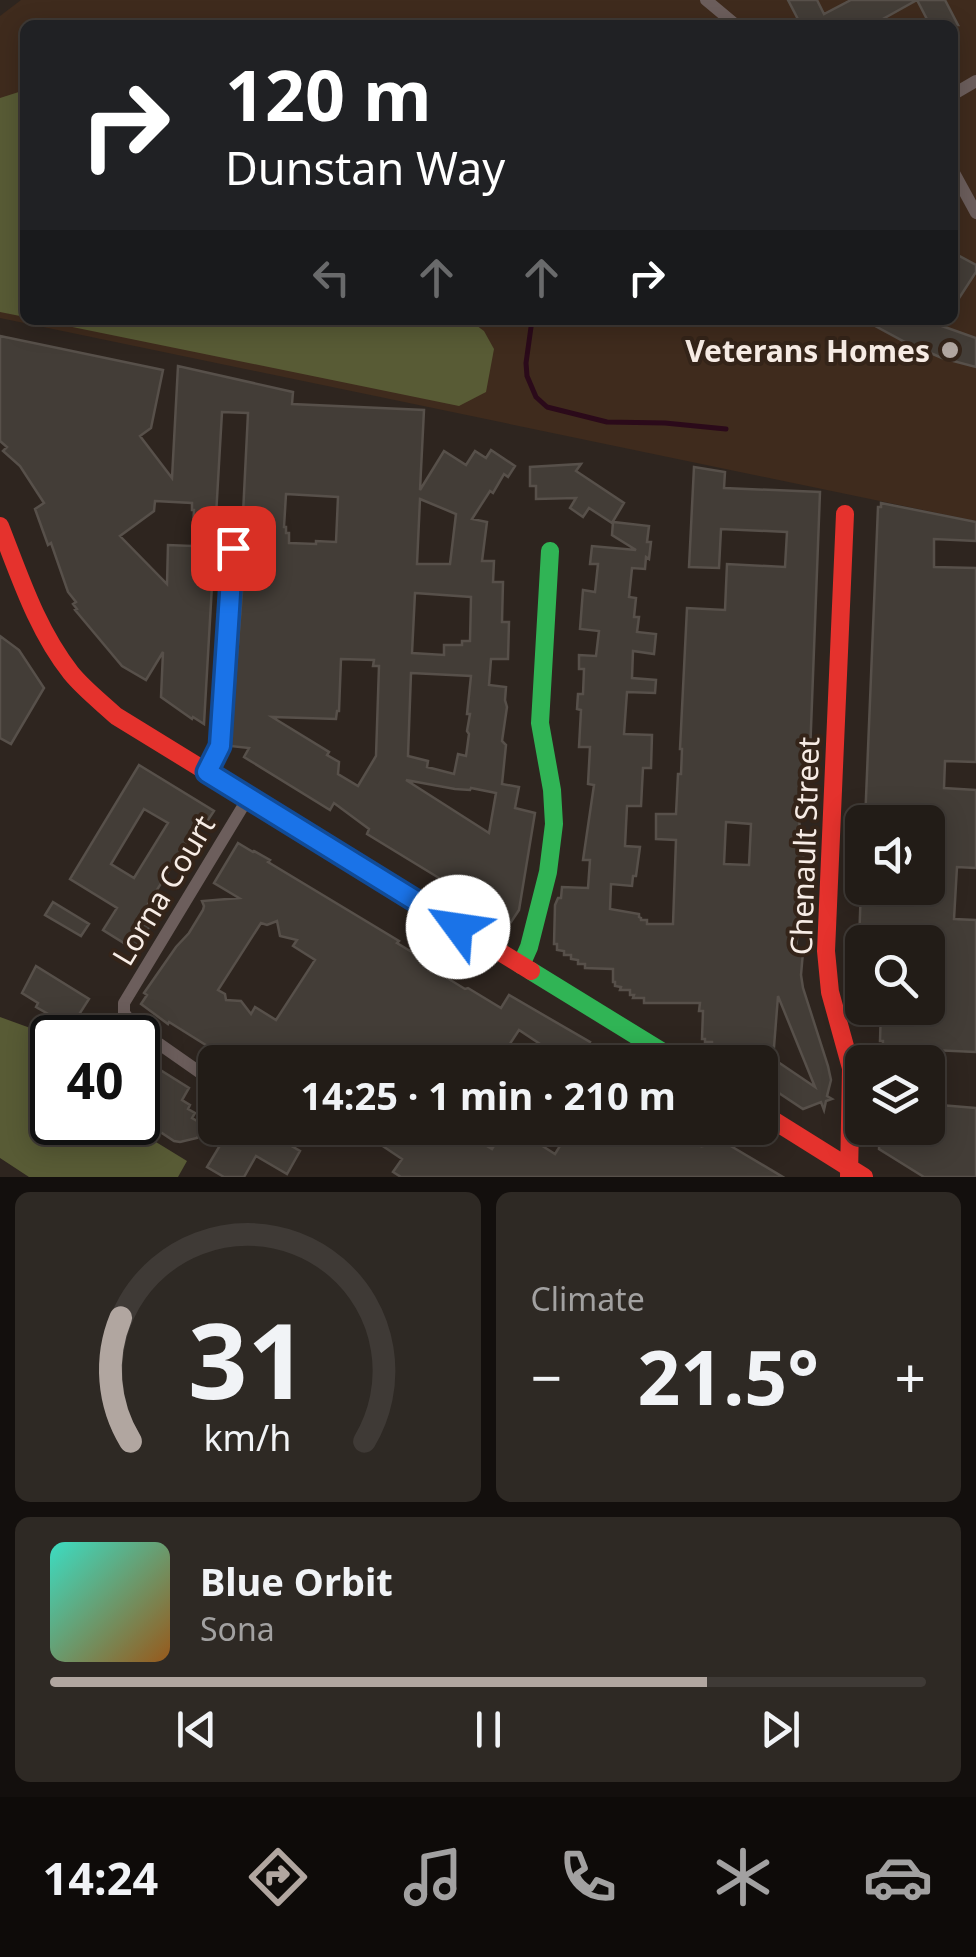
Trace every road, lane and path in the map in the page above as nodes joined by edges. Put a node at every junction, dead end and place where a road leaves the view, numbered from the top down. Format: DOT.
graph roads {
  1 [pos="706,0"];
  2 [pos="730,20"];
  3 [pos="958,180"];
  4 [pos="976,213"];
  5 [pos="845,514"];
  6 [pos="0,526"];
  7 [pos="233,548"];
  8 [pos="550,552"];
  9 [pos="207,772"];
  10 [pos="248,798"];
  11 [pos="521,965"];
  12 [pos="651,1045"];
  13 [pos="198,1070"];
  14 [pos="778,1124"];
  15 [pos="854,1174"];
  1 -- 2 [label="street"];
  3 -- 4 [label="street"];
  5 -- 15 [label="street, Chenault Street"];
  6 -- 9 [label="street"];
  7 -- 9 [label="street"];
  8 -- 11 [label="street"];
  9 -- 10 [label="street"];
  10 -- 11 [label="street"];
  10 -- 13 [label="street, Lorna Court"];
  11 -- 12 [label="street"];
  14 -- 15 [label="street"];
}
